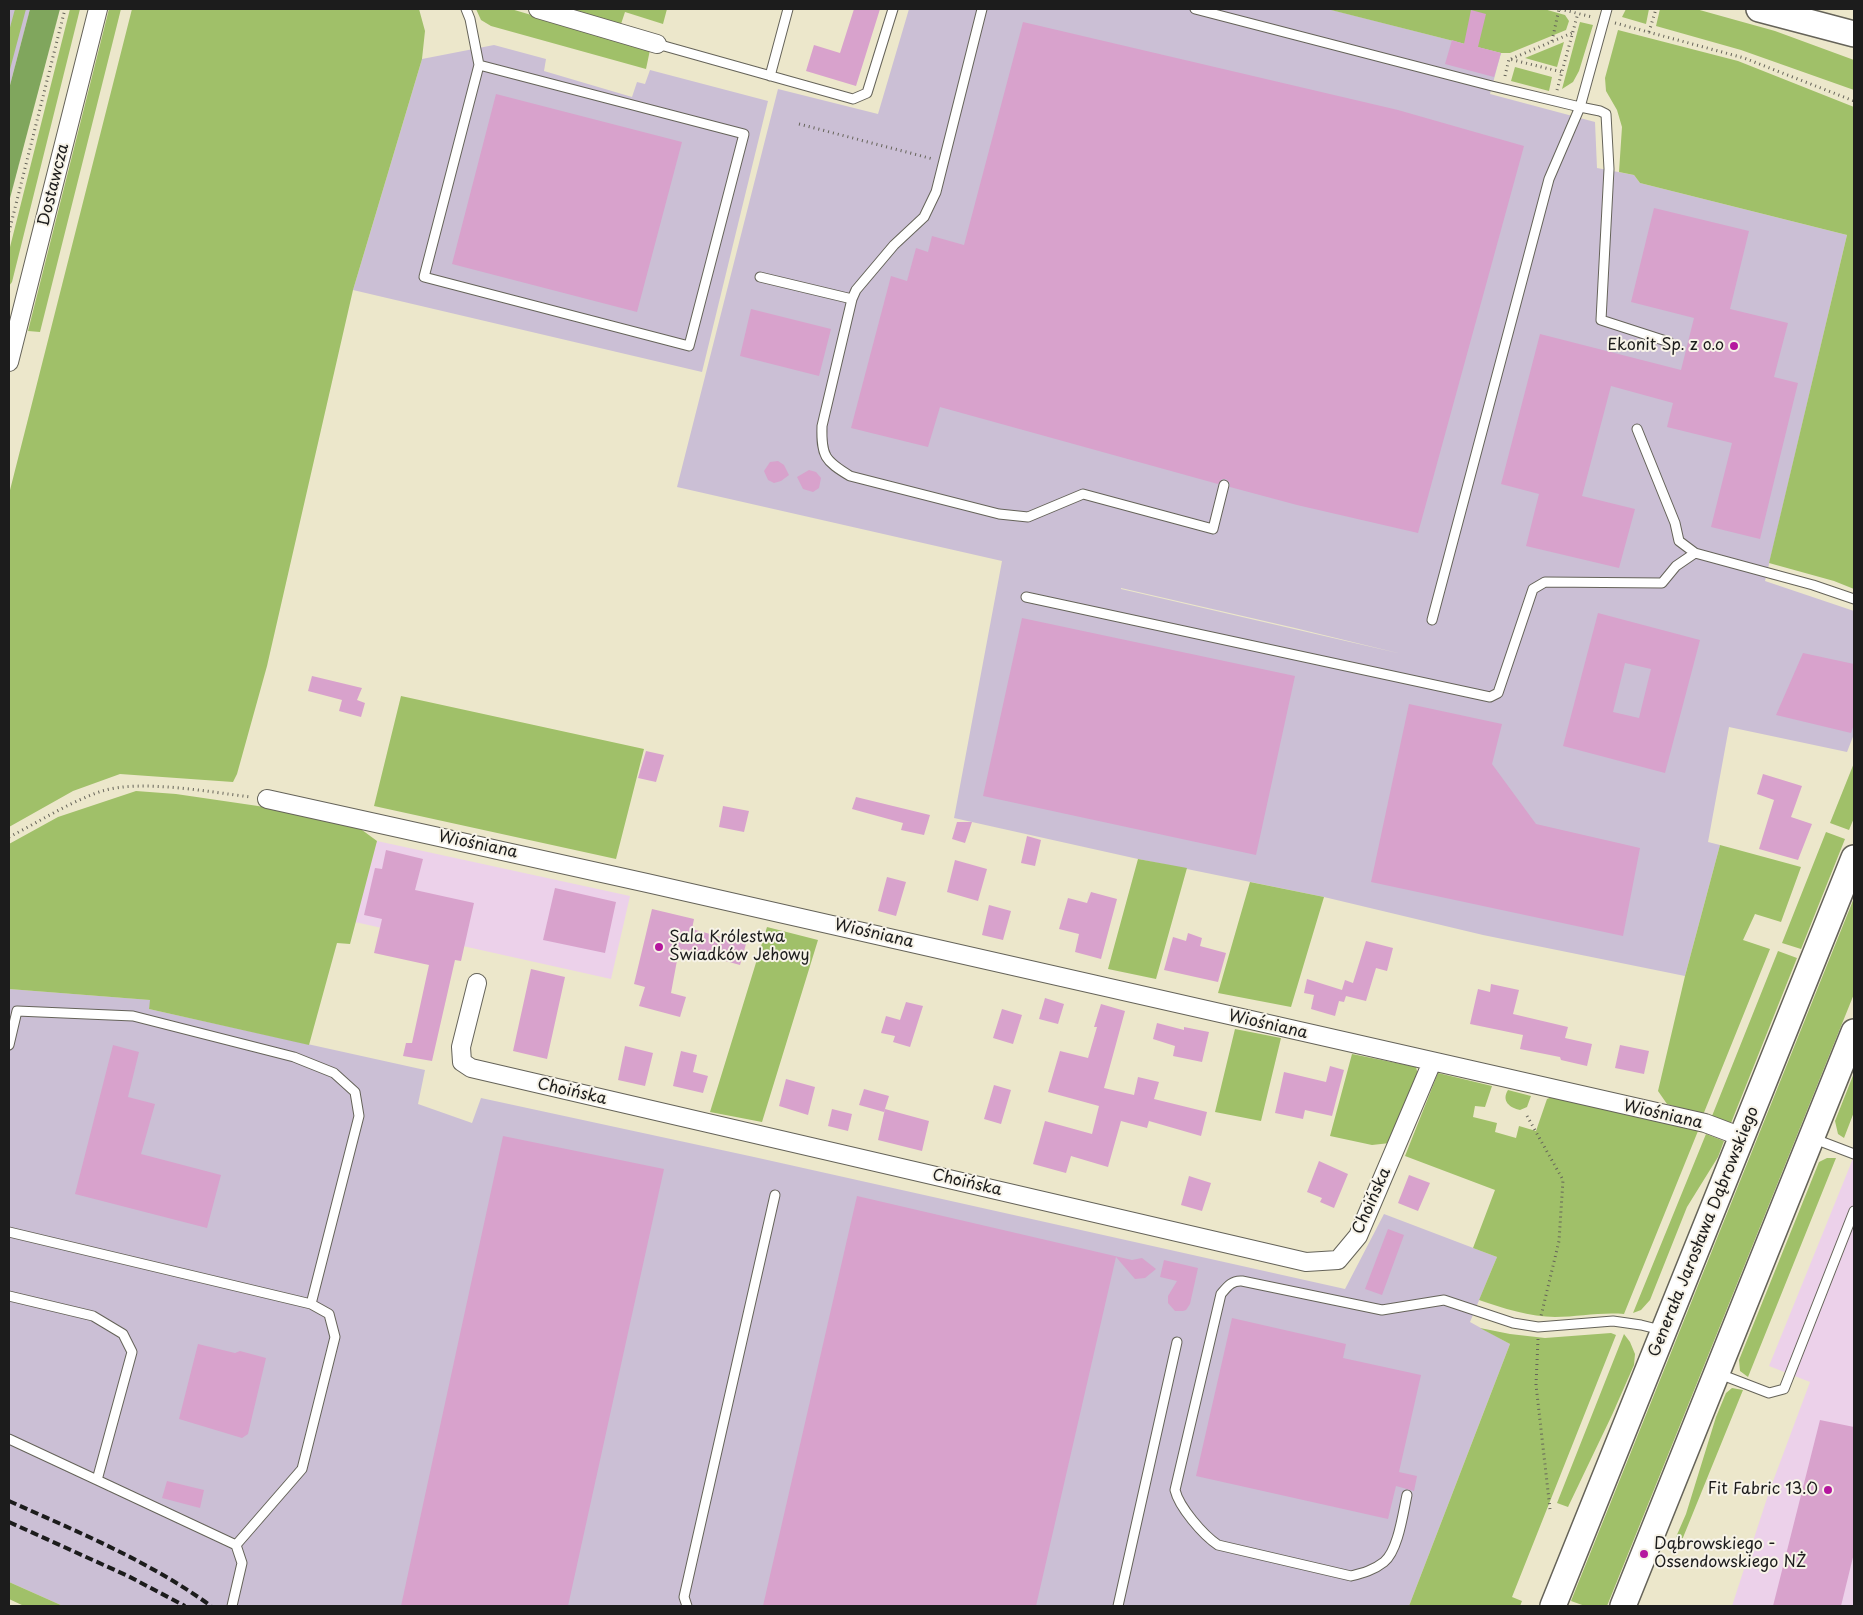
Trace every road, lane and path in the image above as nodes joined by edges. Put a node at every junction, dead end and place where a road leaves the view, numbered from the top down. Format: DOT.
graph roads {
  1 [pos="65,9"];
  2 [pos="98,9"];
  3 [pos="466,9"];
  4 [pos="538,9"];
  5 [pos="788,9"];
  6 [pos="892,9"];
  7 [pos="982,9"];
  8 [pos="1196,9"];
  9 [pos="1560,9"];
  10 [pos="1607,9"];
  11 [pos="1656,9"];
  12 [pos="1759,9"];
  13 [pos="1578,13"];
  14 [pos="1604,20"];
  15 [pos="1649,32"];
  16 [pos="1572,33"];
  17 [pos="1854,34"];
  18 [pos="1552,42"];
  19 [pos="657,44"];
  20 [pos="1509,59"];
  21 [pos="479,65"];
  22 [pos="1562,72"];
  23 [pos="770,76"];
  24 [pos="1502,88"];
  25 [pos="1554,101"];
  26 [pos="1854,101"];
  27 [pos="1580,107"];
  28 [pos="799,124"];
  29 [pos="944,162"];
  30 [pos="9,232"];
  31 [pos="760,277"];
  32 [pos="852,300"];
  33 [pos="15,316"];
  34 [pos="1669,342"];
  35 [pos="9,362"];
  36 [pos="1637,429"];
  37 [pos="1224,485"];
  38 [pos="1695,553"];
  39 [pos="1026,597"];
  40 [pos="1854,599"];
  41 [pos="1432,620"];
  42 [pos="267,799"];
  43 [pos="9,838"];
  44 [pos="1854,858"];
  45 [pos="476,983"];
  46 [pos="13,1010"];
  47 [pos="1854,1032"];
  48 [pos="9,1045"];
  49 [pos="1432,1062"];
  50 [pos="1527,1116"];
  51 [pos="1742,1137"];
  52 [pos="1812,1137"];
  53 [pos="1854,1154"];
  54 [pos="775,1196"];
  55 [pos="1854,1211"];
  56 [pos="9,1232"];
  57 [pos="9,1296"];
  58 [pos="311,1304"];
  59 [pos="1538,1327"];
  60 [pos="1664,1331"];
  61 [pos="1176,1342"];
  62 [pos="1717,1373"];
  63 [pos="9,1439"];
  64 [pos="97,1480"];
  65 [pos="1407,1495"];
  66 [pos="1550,1509"];
  67 [pos="236,1545"];
  68 [pos="232,1606"];
  69 [pos="687,1606"];
  70 [pos="1118,1606"];
  71 [pos="1553,1606"];
  72 [pos="1623,1606"];
  1 -- 30 [label="path"];
  2 -- 33 [label="street, Dostawcza"];
  3 -- 21 [label="lane"];
  4 -- 19 [label="street"];
  5 -- 23 [label="lane"];
  6 -- 23 [label="lane"];
  7 -- 29 [label="lane"];
  8 -- 24 [label="lane"];
  9 -- 13 [label="path"];
  9 -- 18 [label="path"];
  10 -- 14 [label="lane"];
  11 -- 15 [label="path"];
  12 -- 17 [label="main road"];
  13 -- 14 [label="path"];
  13 -- 16 [label="path"];
  14 -- 15 [label="path"];
  14 -- 27 [label="lane"];
  15 -- 26 [label="path"];
  16 -- 18 [label="path"];
  16 -- 22 [label="path"];
  18 -- 20 [label="path"];
  19 -- 23 [label="lane"];
  20 -- 22 [label="path"];
  20 -- 24 [label="path"];
  21 -- 21 [label="lane"];
  22 -- 25 [label="path"];
  24 -- 25 [label="lane"];
  25 -- 27 [label="lane"];
  27 -- 34 [label="lane"];
  27 -- 41 [label="lane"];
  28 -- 29 [label="path"];
  29 -- 32 [label="lane"];
  31 -- 32 [label="lane"];
  32 -- 37 [label="lane"];
  33 -- 35 [label="street, Dostawcza"];
  36 -- 38 [label="lane"];
  38 -- 39 [label="lane"];
  38 -- 40 [label="lane"];
  42 -- 43 [label="path"];
  42 -- 49 [label="street, Wiośniana"];
  44 -- 51 [label="main road, Generała Jarosława Dąbrowskiego"];
  45 -- 49 [label="street, Choińska"];
  46 -- 48 [label="lane"];
  46 -- 58 [label="lane"];
  47 -- 52 [label="main road"];
  49 -- 51 [label="street, Wiośniana"];
  50 -- 59 [label="path"];
  51 -- 60 [label="main road, Generała Jarosława Dąbrowskiego"];
  52 -- 53 [label="lane"];
  52 -- 62 [label="main road"];
  54 -- 69 [label="lane"];
  55 -- 62 [label="lane"];
  56 -- 58 [label="lane"];
  57 -- 64 [label="lane"];
  58 -- 67 [label="lane"];
  59 -- 60 [label="lane"];
  59 -- 65 [label="lane"];
  59 -- 66 [label="path"];
  60 -- 71 [label="main road, Generała Jarosława Dąbrowskiego"];
  61 -- 70 [label="lane"];
  62 -- 72 [label="main road"];
  63 -- 64 [label="lane"];
  64 -- 67 [label="lane"];
  67 -- 68 [label="lane"];
}
